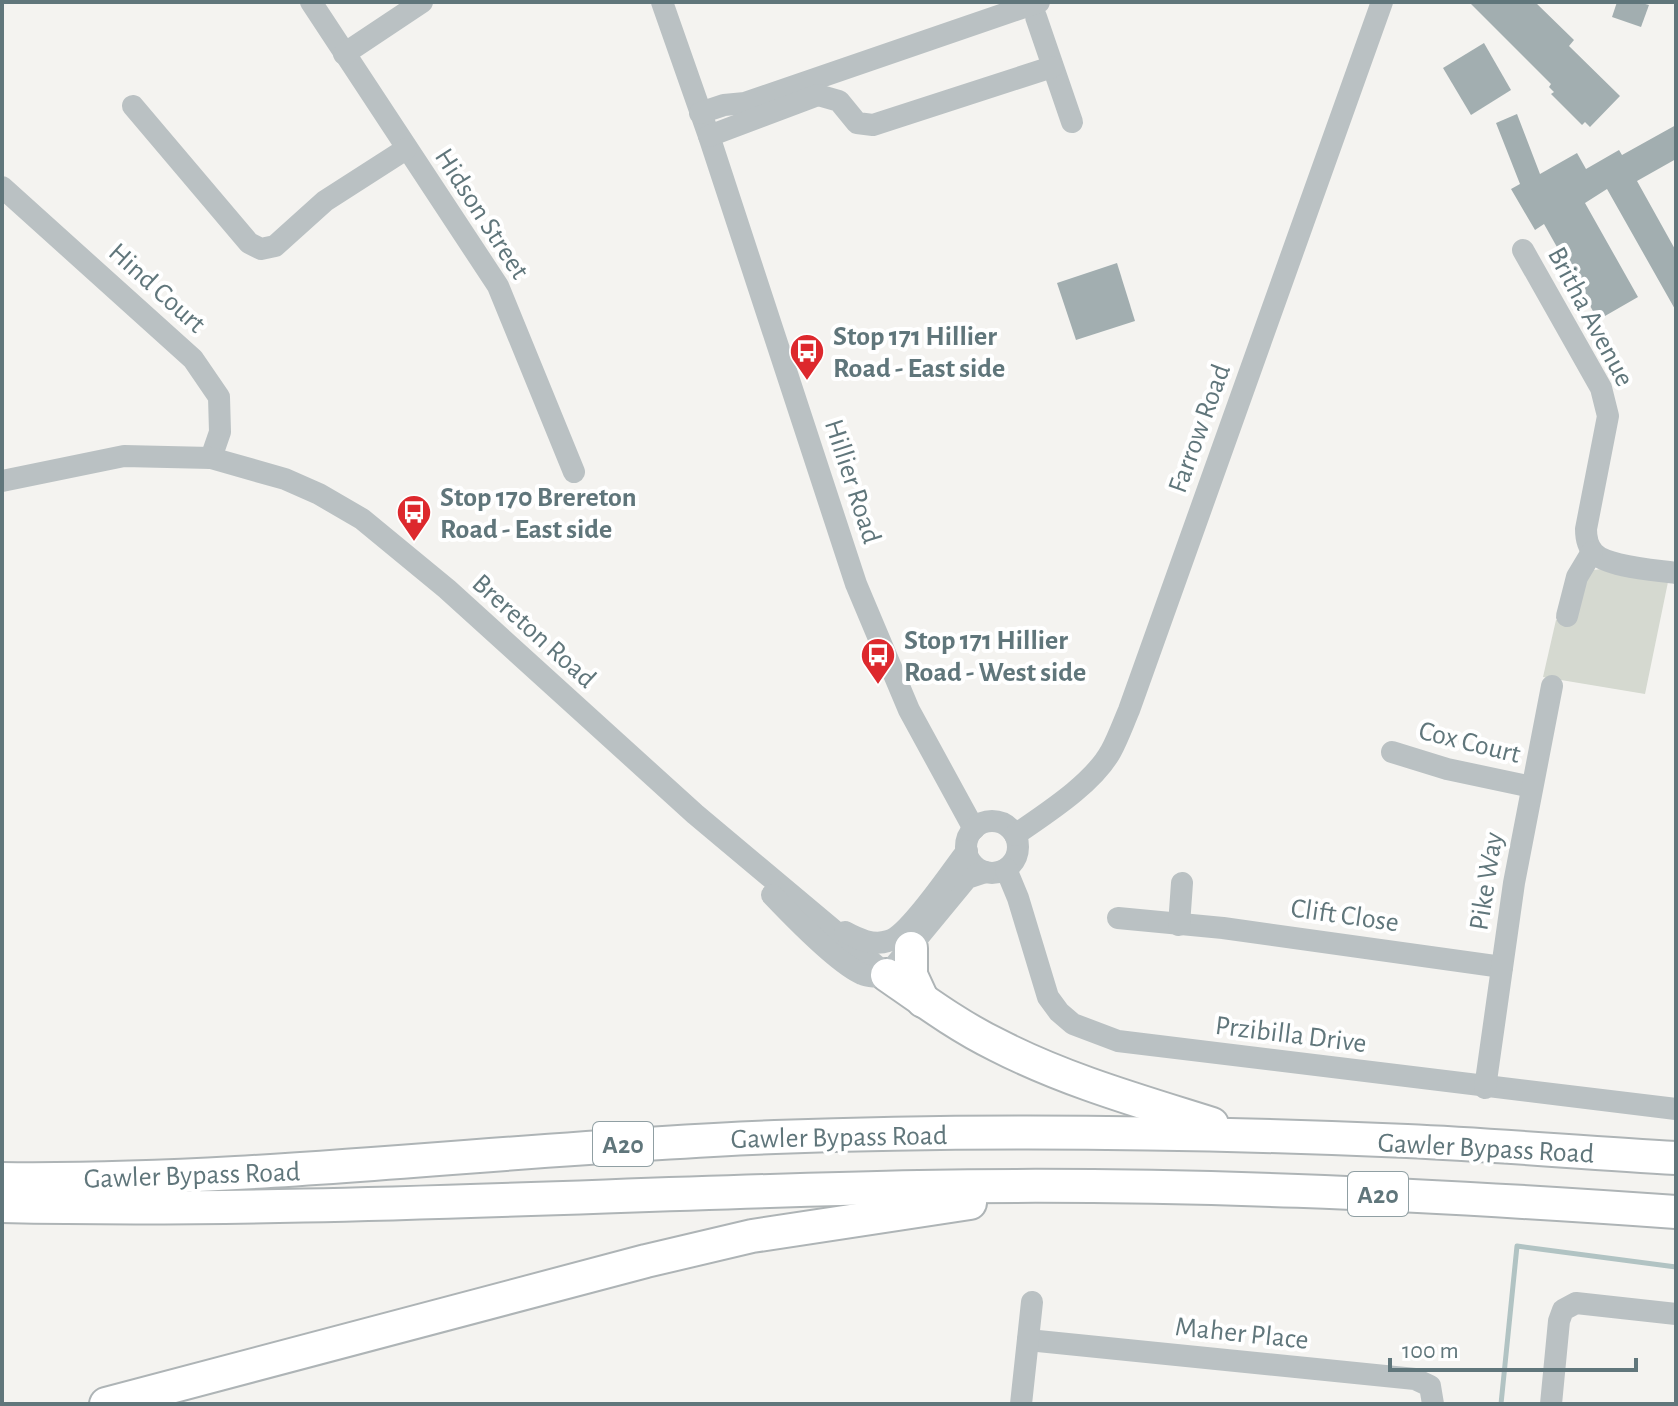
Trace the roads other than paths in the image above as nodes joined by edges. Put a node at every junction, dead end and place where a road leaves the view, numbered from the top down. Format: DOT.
graph roads {
  1 [pos="311,2"];
  2 [pos="422,2"];
  3 [pos="662,2"];
  4 [pos="1382,2"];
  5 [pos="1037,9"];
  6 [pos="344,54"];
  7 [pos="1052,67"];
  8 [pos="133,106"];
  9 [pos="700,113"];
  10 [pos="1072,122"];
  11 [pos="709,136"];
  12 [pos="406,149"];
  13 [pos="2,187"];
  14 [pos="1523,250"];
  15 [pos="211,458"];
  16 [pos="574,472"];
  17 [pos="2,481"];
  18 [pos="1592,552"];
  19 [pos="1676,573"];
  20 [pos="1567,616"];
  21 [pos="1552,686"];
  22 [pos="1392,752"];
  23 [pos="1532,787"];
  24 [pos="695,814"];
  25 [pos="974,829"];
  26 [pos="1015,835"];
  27 [pos="967,851"];
  28 [pos="996,871"];
  29 [pos="1182,883"];
  30 [pos="813,913"];
  31 [pos="1118,918"];
  32 [pos="1179,925"];
  33 [pos="911,948"];
  34 [pos="1502,967"];
  35 [pos="887,975"];
  36 [pos="923,1001"];
  37 [pos="1485,1088"];
  38 [pos="1676,1109"];
  39 [pos="1245,1135"];
  40 [pos="1676,1158"];
  41 [pos="2,1179"];
  42 [pos="1080,1187"];
  43 [pos="2,1206"];
  44 [pos="1676,1212"];
  45 [pos="1032,1302"];
  46 [pos="1676,1314"];
  47 [pos="1028,1340"];
  48 [pos="106,1404"];
  49 [pos="1021,1404"];
  50 [pos="1433,1404"];
  51 [pos="1551,1404"];
  1 -- 6 [label="street, Hidson Street"];
  2 -- 6 [label="street"];
  3 -- 9 [label="street, Hillier Road"];
  4 -- 26 [label="street, Farrow Road"];
  5 -- 7 [label="street"];
  5 -- 9 [label="street"];
  6 -- 12 [label="street, Hidson Street"];
  7 -- 10 [label="street"];
  7 -- 11 [label="street"];
  8 -- 12 [label="street"];
  9 -- 11 [label="street, Hillier Road"];
  11 -- 25 [label="street, Hillier Road"];
  12 -- 16 [label="street, Hidson Street"];
  13 -- 15 [label="street, Hind Court"];
  14 -- 18 [label="street, Britha Avenue"];
  15 -- 17 [label="street, Brereton Road"];
  15 -- 24 [label="street, Brereton Road"];
  18 -- 19 [label="street"];
  18 -- 20 [label="street"];
  21 -- 23 [label="street, Pike Way"];
  22 -- 23 [label="street, Cox Court"];
  23 -- 34 [label="street, Pike Way"];
  24 -- 30 [label="street, Brereton Road"];
  24 -- 35 [label="street, Brereton Road"];
  25 -- 26 [label="street"];
  25 -- 27 [label="street"];
  26 -- 28 [label="street"];
  27 -- 28 [label="street"];
  27 -- 30 [label="street, Brereton Road"];
  28 -- 33 [label="street"];
  28 -- 37 [label="street, Przibilla Drive"];
  29 -- 32 [label="street"];
  30 -- 35 [label="street, Brereton Road"];
  31 -- 32 [label="street, Clift Close"];
  32 -- 34 [label="street, Clift Close"];
  33 -- 35 [label="street"];
  33 -- 36 [label="highway"];
  34 -- 37 [label="street, Pike Way"];
  35 -- 36 [label="highway"];
  36 -- 39 [label="highway"];
  37 -- 38 [label="street, Przibilla Drive"];
  39 -- 40 [label="highway, Gawler Bypass Road / A20"];
  39 -- 41 [label="highway, Gawler Bypass Road / A20"];
  42 -- 43 [label="highway, Gawler Bypass Road / A20"];
  42 -- 44 [label="highway, Gawler Bypass Road / A20"];
  42 -- 48 [label="highway"];
  45 -- 47 [label="street"];
  46 -- 51 [label="street"];
  47 -- 49 [label="street"];
  47 -- 50 [label="street, Maher Place"];
}
